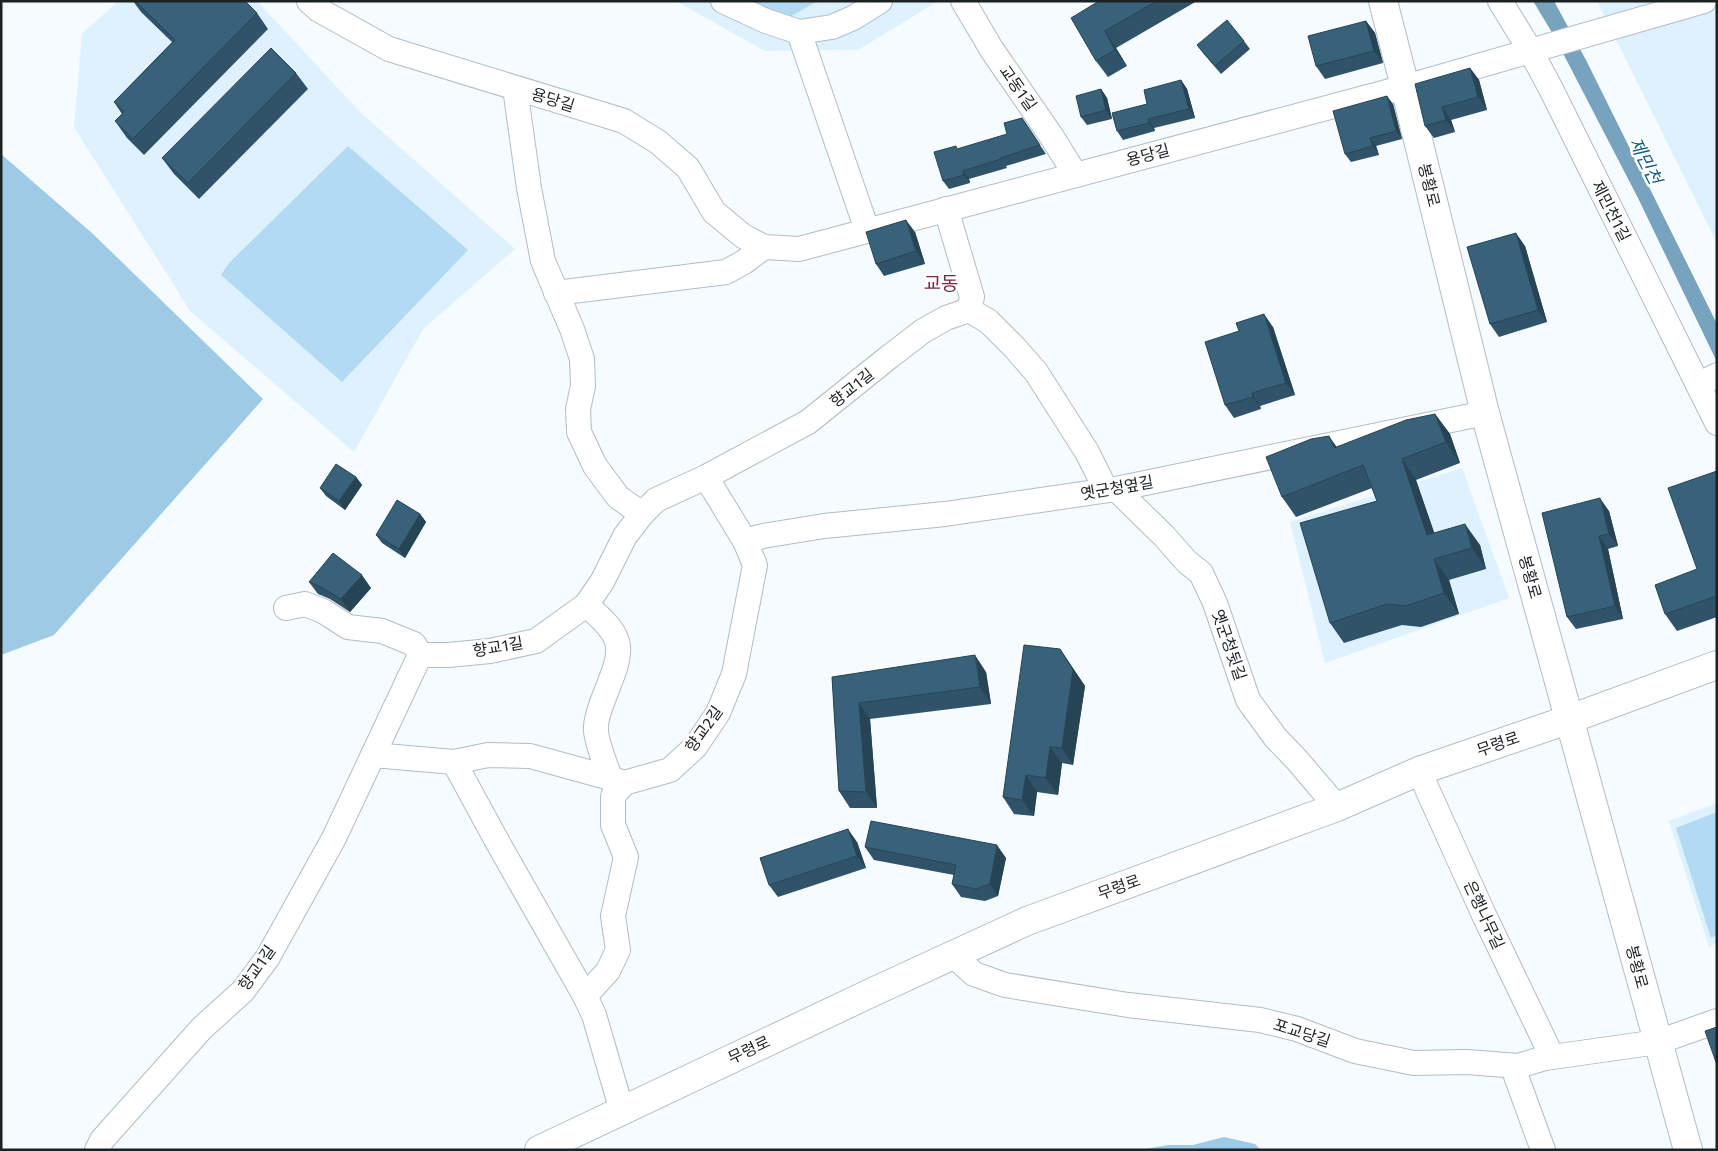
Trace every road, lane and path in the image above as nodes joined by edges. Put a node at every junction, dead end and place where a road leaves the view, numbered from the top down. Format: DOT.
graph roads {
  1 [pos="309,1"];
  2 [pos="723,1"];
  3 [pos="880,1"];
  4 [pos="963,1"];
  5 [pos="1383,1"];
  6 [pos="1500,1"];
  7 [pos="1704,1"];
  8 [pos="799,32"];
  9 [pos="1530,50"];
  10 [pos="1406,87"];
  11 [pos="515,88"];
  12 [pos="1075,174"];
  13 [pos="946,209"];
  14 [pos="868,230"];
  15 [pos="764,247"];
  16 [pos="556,293"];
  17 [pos="969,310"];
  18 [pos="1709,379"];
  19 [pos="1485,413"];
  20 [pos="1717,423"];
  21 [pos="706,478"];
  22 [pos="1111,490"];
  23 [pos="642,514"];
  24 [pos="745,541"];
  25 [pos="586,605"];
  26 [pos="286,608"];
  27 [pos="420,655"];
  28 [pos="1717,665"];
  29 [pos="1570,720"];
  30 [pos="373,755"];
  31 [pos="454,762"];
  32 [pos="1419,771"];
  33 [pos="617,780"];
  34 [pos="1337,807"];
  35 [pos="953,955"];
  36 [pos="585,996"];
  37 [pos="1717,1021"];
  38 [pos="1658,1042"];
  39 [pos="1545,1058"];
  40 [pos="1518,1066"];
  41 [pos="622,1111"];
  42 [pos="94,1146"];
  43 [pos="539,1150"];
  44 [pos="1542,1150"];
  45 [pos="1688,1150"];
  1 -- 11 [label="street, 용당길"];
  2 -- 8 [label="street"];
  3 -- 8 [label="street"];
  4 -- 12 [label="street, 교동1길"];
  5 -- 10 [label="main road, 봉황로"];
  6 -- 9 [label="street, 제민천1길"];
  7 -- 9 [label="street, 용당길"];
  8 -- 14 [label="street"];
  9 -- 10 [label="street, 용당길"];
  9 -- 18 [label="street, 제민천1길"];
  10 -- 12 [label="street, 용당길"];
  10 -- 19 [label="main road, 봉황로"];
  11 -- 15 [label="street, 용당길"];
  11 -- 16 [label="street"];
  12 -- 13 [label="street, 용당길"];
  13 -- 14 [label="street, 용당길"];
  13 -- 17 [label="street"];
  14 -- 15 [label="street, 용당길"];
  15 -- 16 [label="street"];
  16 -- 23 [label="street"];
  17 -- 21 [label="street, 향교1길"];
  17 -- 22 [label="street, 옛군청뒷길"];
  18 -- 20 [label="street, 제민천1길"];
  19 -- 22 [label="street, 옛군청옆길"];
  19 -- 29 [label="main road, 봉황로"];
  21 -- 23 [label="street, 향교1길"];
  21 -- 24 [label="street, 향교2길"];
  22 -- 24 [label="street, 옛군청옆길"];
  22 -- 34 [label="street, 옛군청뒷길"];
  23 -- 25 [label="street, 향교1길"];
  24 -- 33 [label="street, 향교2길"];
  25 -- 27 [label="street, 향교1길"];
  25 -- 33 [label="street"];
  26 -- 27 [label="street"];
  27 -- 30 [label="street, 향교1길"];
  28 -- 29 [label="main road, 무령로"];
  29 -- 32 [label="main road, 무령로"];
  29 -- 38 [label="main road, 봉황로"];
  30 -- 31 [label="street"];
  30 -- 42 [label="street, 향교1길"];
  31 -- 33 [label="street"];
  31 -- 36 [label="street"];
  32 -- 34 [label="main road, 무령로"];
  32 -- 39 [label="street, 은행나무길"];
  33 -- 36 [label="street"];
  34 -- 35 [label="main road, 무령로"];
  35 -- 40 [label="street, 포교당길"];
  35 -- 41 [label="main road, 무령로"];
  36 -- 41 [label="street"];
  37 -- 38 [label="street, 포교당길"];
  38 -- 39 [label="street, 포교당길"];
  38 -- 45 [label="main road, 봉황로"];
  39 -- 40 [label="street, 포교당길"];
  40 -- 44 [label="street"];
  41 -- 43 [label="main road, 무령로"];
}
